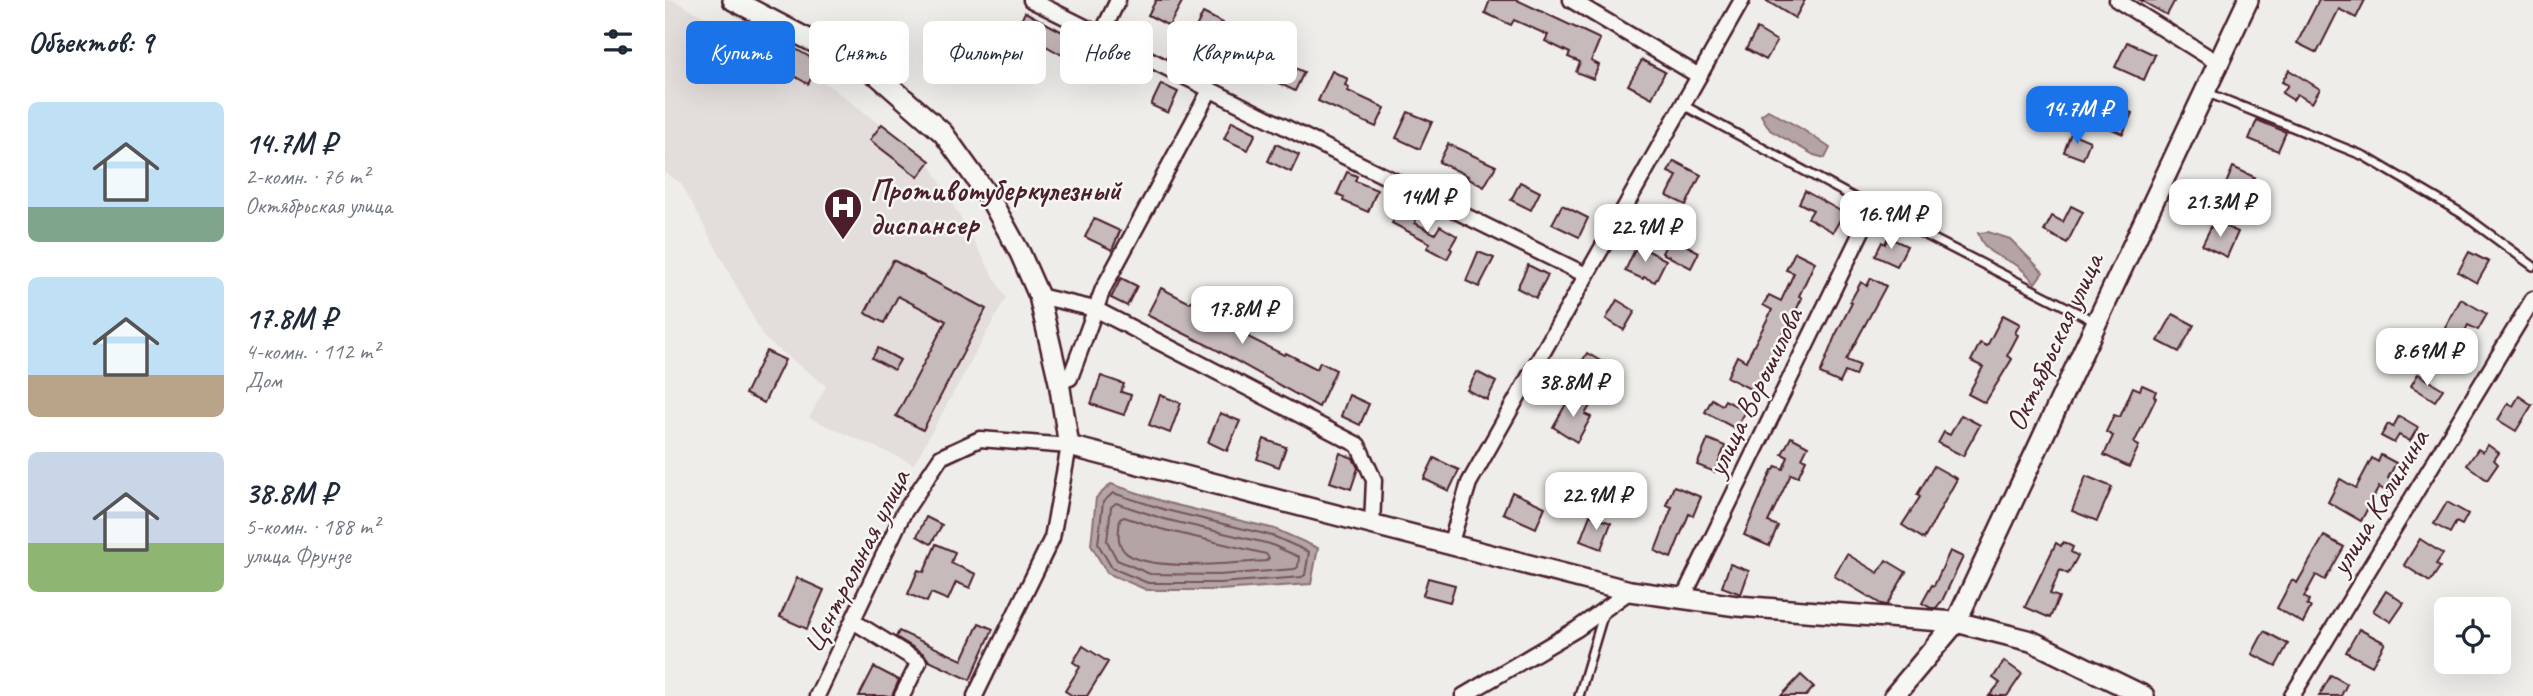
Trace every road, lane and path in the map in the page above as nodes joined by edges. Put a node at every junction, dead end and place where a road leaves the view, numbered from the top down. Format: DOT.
graph roads {
  1 [pos="733,0"];
  2 [pos="1031,0"];
  3 [pos="1118,0"];
  4 [pos="1571,0"];
  5 [pos="1742,0"];
  6 [pos="2117,0"];
  7 [pos="2248,0"];
  8 [pos="1073,21"];
  9 [pos="1108,21"];
  10 [pos="1153,61"];
  11 [pos="2218,64"];
  12 [pos="1699,76"];
  13 [pos="1210,90"];
  14 [pos="2204,92"];
  15 [pos="1683,105"];
  16 [pos="1873,208"];
  17 [pos="2533,266"];
  18 [pos="1586,275"];
  19 [pos="1039,296"];
  20 [pos="2533,299"];
  21 [pos="1094,309"];
  22 [pos="2097,322"];
  23 [pos="1059,382"];
  24 [pos="1069,446"];
  25 [pos="1372,525"];
  26 [pos="1450,545"];
  27 [pos="1630,591"];
  28 [pos="1683,598"];
  29 [pos="1606,608"];
  30 [pos="853,621"];
  31 [pos="1956,622"];
  32 [pos="817,696"];
  33 [pos="902,696"];
  34 [pos="975,696"];
  35 [pos="1463,696"];
  36 [pos="1579,696"];
  37 [pos="1894,696"];
  38 [pos="2144,696"];
  39 [pos="2291,696"];
  1 -- 19 [label="street"];
  2 -- 8 [label="street"];
  3 -- 9 [label="street"];
  4 -- 12 [label="street"];
  5 -- 12 [label="street"];
  6 -- 11 [label="street"];
  7 -- 11 [label="street, Октябрьская улица"];
  10 -- 13 [label="street"];
  11 -- 14 [label="street, Октябрьская улица"];
  12 -- 15 [label="street"];
  13 -- 18 [label="street"];
  13 -- 21 [label="street"];
  14 -- 17 [label="lane"];
  14 -- 22 [label="street, Октябрьская улица"];
  15 -- 16 [label="lane"];
  15 -- 18 [label="street"];
  16 -- 22 [label="lane"];
  16 -- 28 [label="street, улица Ворошилова"];
  18 -- 26 [label="street"];
  19 -- 21 [label="street"];
  19 -- 23 [label="street"];
  20 -- 39 [label="street, улица Калинина"];
  21 -- 23 [label="street"];
  21 -- 25 [label="street"];
  22 -- 31 [label="street, Октябрьская улица"];
  23 -- 24 [label="street"];
  24 -- 25 [label="street"];
  24 -- 30 [label="street, Центральная улица"];
  24 -- 34 [label="street"];
  25 -- 26 [label="street"];
  26 -- 27 [label="street"];
  27 -- 28 [label="street"];
  27 -- 29 [label="street"];
  28 -- 31 [label="street"];
  29 -- 35 [label="street"];
  29 -- 36 [label="lane"];
  30 -- 32 [label="street, Центральная улица"];
  30 -- 33 [label="street"];
  31 -- 37 [label="street, Октябрьская улица"];
  31 -- 38 [label="street"];
}
